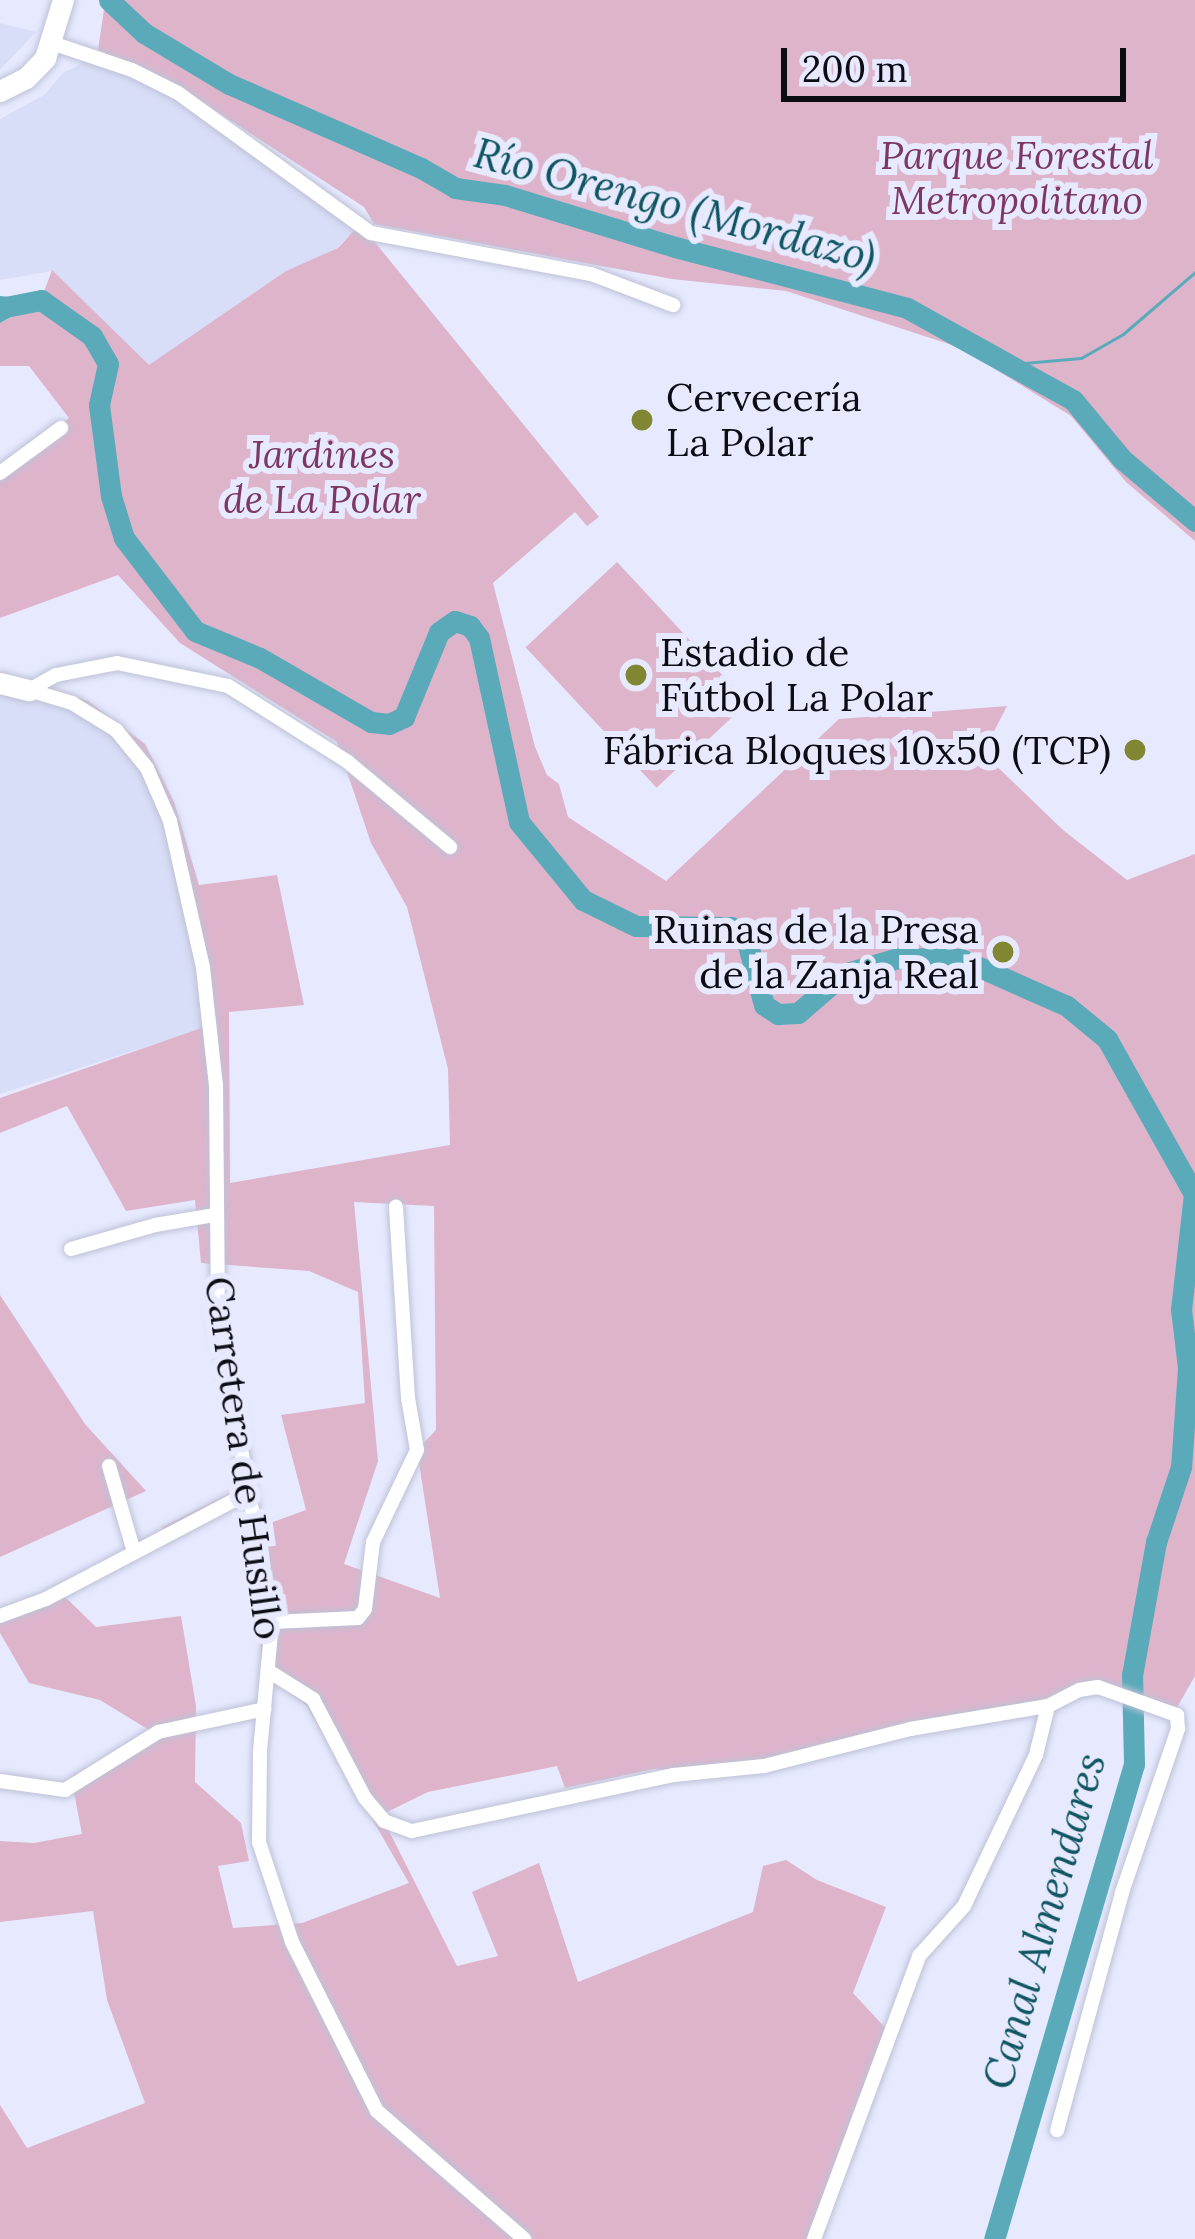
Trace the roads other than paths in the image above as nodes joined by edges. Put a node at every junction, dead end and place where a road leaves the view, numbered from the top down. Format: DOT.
graph roads {
  1 [pos="63,0"];
  2 [pos="54,37"];
  3 [pos="0,91"];
  4 [pos="673,305"];
  5 [pos="62,428"];
  6 [pos="0,473"];
  7 [pos="0,683"];
  8 [pos="29,690"];
  9 [pos="450,847"];
  10 [pos="396,1206"];
  11 [pos="215,1215"];
  12 [pos="71,1250"];
  13 [pos="109,1466"];
  14 [pos="248,1492"];
  15 [pos="134,1552"];
  16 [pos="0,1616"];
  17 [pos="272,1622"];
  18 [pos="270,1672"];
  19 [pos="1048,1706"];
  20 [pos="266,1708"];
  21 [pos="0,1781"];
  22 [pos="1058,2131"];
  23 [pos="524,2239"];
  24 [pos="814,2239"];
  1 -- 2 [label="main road"];
  2 -- 3 [label="main road"];
  2 -- 4 [label="street"];
  5 -- 6 [label="street"];
  7 -- 8 [label="main road, Carretera de Husillo"];
  8 -- 9 [label="street"];
  8 -- 11 [label="street, Carretera de Husillo"];
  10 -- 17 [label="street"];
  11 -- 12 [label="street"];
  11 -- 14 [label="street, Carretera de Husillo"];
  13 -- 15 [label="street"];
  14 -- 15 [label="street"];
  14 -- 17 [label="street, Carretera de Husillo"];
  15 -- 16 [label="street"];
  17 -- 18 [label="street, Carretera de Husillo"];
  18 -- 19 [label="street"];
  18 -- 20 [label="street, Carretera de Husillo"];
  19 -- 22 [label="street"];
  19 -- 24 [label="street"];
  20 -- 21 [label="street"];
  20 -- 23 [label="street, Carretera de Husillo"];
}
